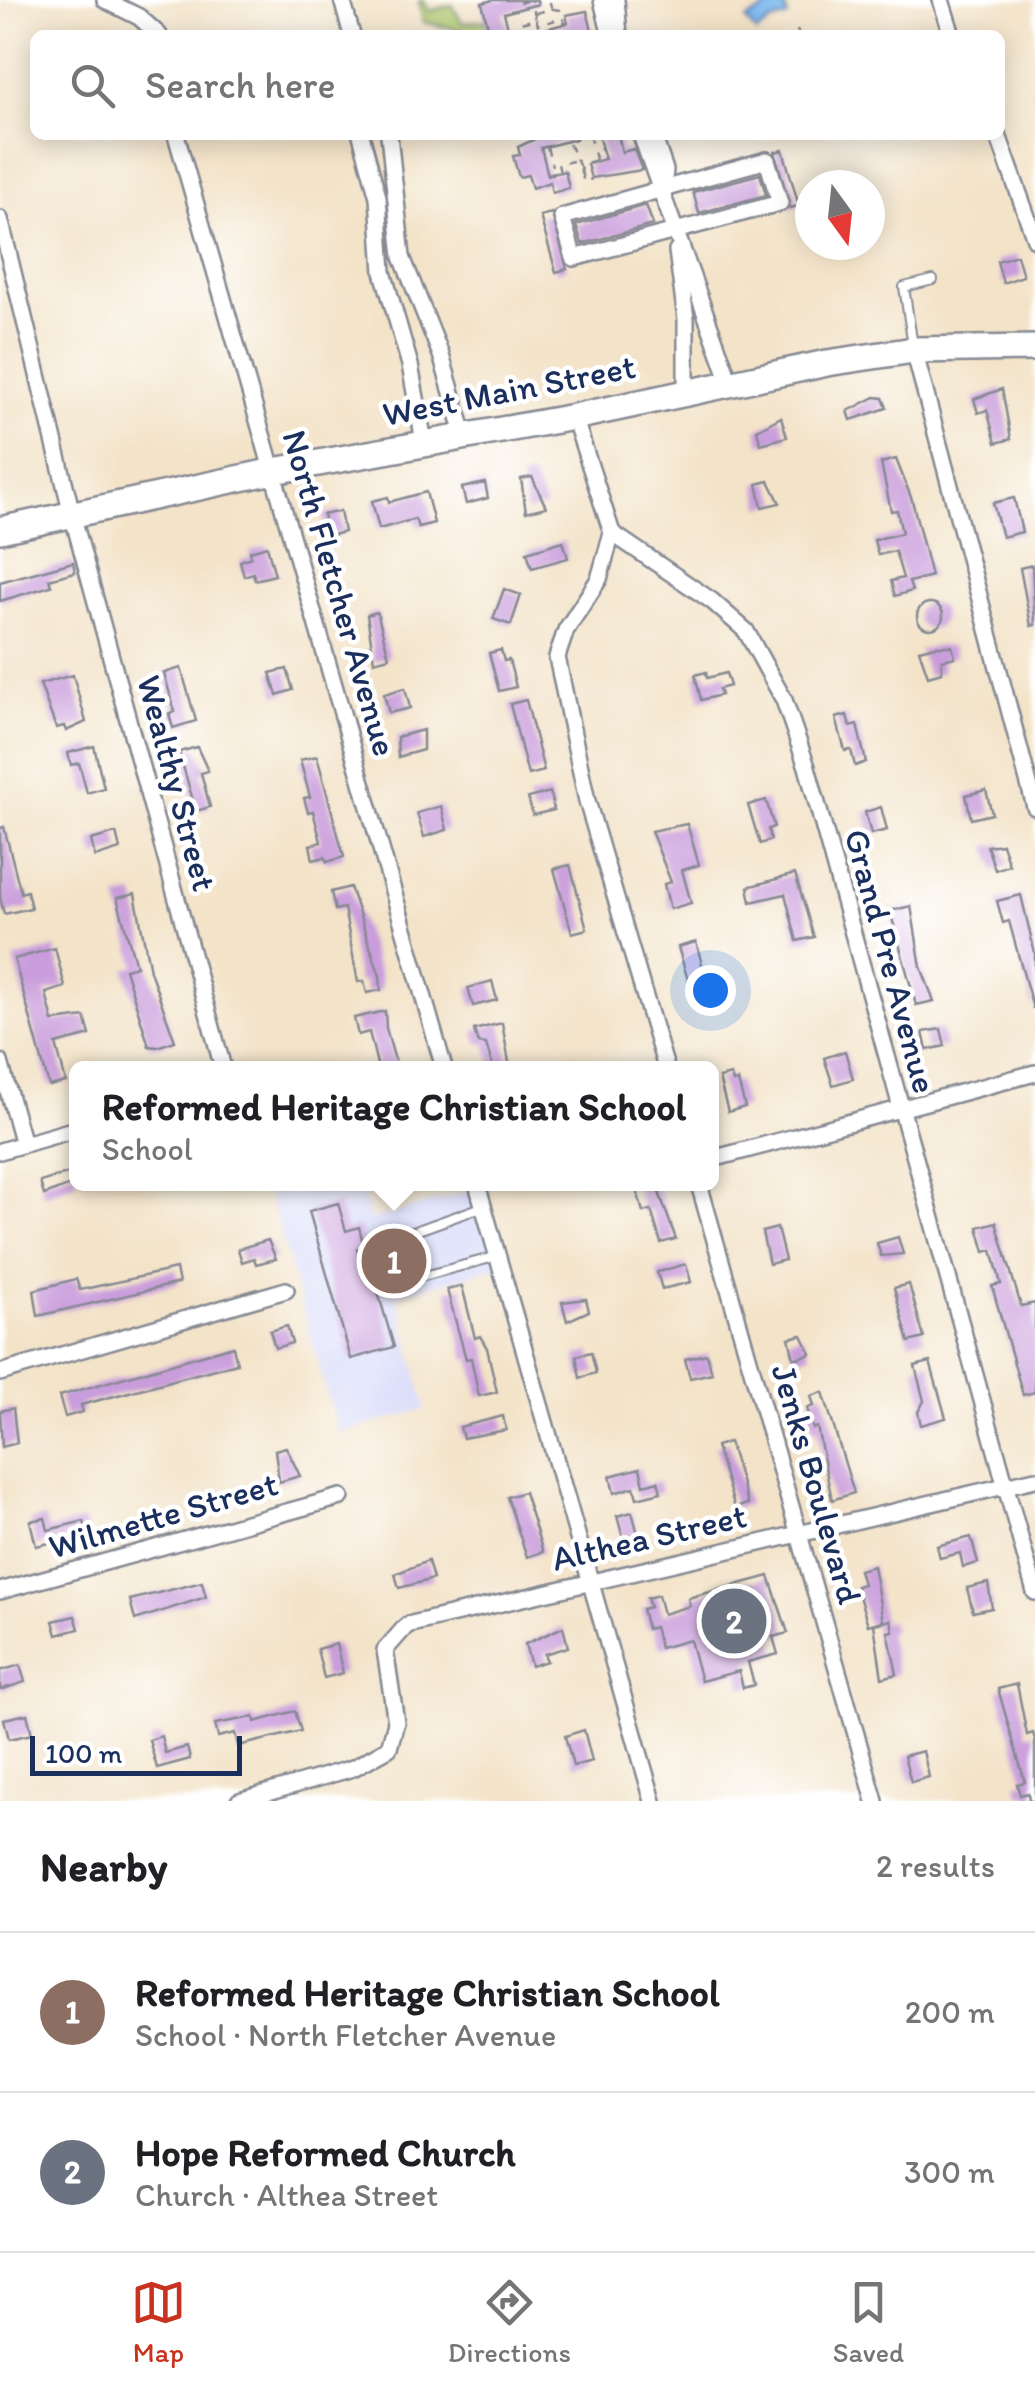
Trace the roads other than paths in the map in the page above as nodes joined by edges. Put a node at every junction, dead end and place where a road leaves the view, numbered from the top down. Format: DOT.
graph roads {
  1 [pos="105,0"];
  2 [pos="342,0"];
  3 [pos="602,0"];
  4 [pos="616,0"];
  5 [pos="941,0"];
  6 [pos="153,30"];
  7 [pos="351,30"];
  8 [pos="610,30"];
  9 [pos="617,30"];
  10 [pos="950,30"];
  11 [pos="177,140"];
  12 [pos="361,140"];
  13 [pos="389,140"];
  14 [pos="644,140"];
  15 [pos="655,140"];
  16 [pos="1000,140"];
  17 [pos="663,188"];
  18 [pos="0,219"];
  19 [pos="675,232"];
  20 [pos="1035,238"];
  21 [pos="933,280"];
  22 [pos="1035,348"];
  23 [pos="914,350"];
  24 [pos="730,382"];
  25 [pos="686,391"];
  26 [pos="574,417"];
  27 [pos="464,434"];
  28 [pos="424,442"];
  29 [pos="274,471"];
  30 [pos="72,514"];
  31 [pos="0,530"];
  32 [pos="612,533"];
  33 [pos="1027,750"];
  34 [pos="1035,807"];
  35 [pos="221,1061"];
  36 [pos="442,1061"];
  37 [pos="664,1061"];
  38 [pos="0,1062"];
  39 [pos="1035,1073"];
  40 [pos="899,1107"];
  41 [pos="69,1131"];
  42 [pos="23,1144"];
  43 [pos="0,1151"];
  44 [pos="719,1157"];
  45 [pos="479,1191"];
  46 [pos="702,1191"];
  47 [pos="484,1206"];
  48 [pos="498,1256"];
  49 [pos="286,1290"];
  50 [pos="0,1372"];
  51 [pos="1035,1479"];
  52 [pos="1006,1486"];
  53 [pos="341,1496"];
  54 [pos="801,1533"];
  55 [pos="591,1581"];
  56 [pos="0,1592"];
  57 [pos="1035,1592"];
  58 [pos="275,1796"];
  59 [pos="239,1801"];
  60 [pos="653,1801"];
  61 [pos="875,1801"];
  1 -- 6 [label="street"];
  2 -- 7 [label="street"];
  3 -- 8 [label="street"];
  4 -- 9 [label="street"];
  5 -- 10 [label="street"];
  11 -- 29 [label="street, North Fletcher Avenue"];
  12 -- 28 [label="street"];
  13 -- 27 [label="street"];
  14 -- 17 [label="street"];
  15 -- 17 [label="street"];
  16 -- 20 [label="street"];
  17 -- 19 [label="street"];
  17 -- 19 [label="street"];
  17 -- 19 [label="street"];
  18 -- 30 [label="street, Wealthy Street"];
  19 -- 24 [label="street"];
  19 -- 25 [label="street"];
  21 -- 23 [label="lane"];
  22 -- 23 [label="main road, West Main Street"];
  23 -- 24 [label="main road, West Main Street"];
  23 -- 33 [label="street"];
  24 -- 25 [label="main road, West Main Street"];
  25 -- 26 [label="main road, West Main Street"];
  26 -- 27 [label="main road, West Main Street"];
  26 -- 32 [label="street"];
  27 -- 28 [label="main road, West Main Street"];
  28 -- 29 [label="main road, West Main Street"];
  29 -- 30 [label="main road, West Main Street"];
  29 -- 36 [label="street, North Fletcher Avenue"];
  30 -- 31 [label="main road, West Main Street"];
  30 -- 35 [label="street, Wealthy Street"];
  32 -- 37 [label="street"];
  32 -- 40 [label="street, Grand Pre Avenue"];
  33 -- 34 [label="street"];
  38 -- 42 [label="street"];
  39 -- 40 [label="street"];
  40 -- 44 [label="street"];
  40 -- 52 [label="street, Grand Pre Avenue"];
  41 -- 42 [label="street"];
  42 -- 43 [label="street"];
  45 -- 47 [label="street"];
  46 -- 54 [label="street, Jenks Boulevard"];
  47 -- 48 [label="street"];
  47 -- 48 [label="lane"];
  48 -- 55 [label="street"];
  49 -- 50 [label="street"];
  51 -- 52 [label="street, Althea Street"];
  52 -- 54 [label="street, Althea Street"];
  52 -- 57 [label="street, Grand Pre Avenue"];
  53 -- 56 [label="street, Wilmette Street"];
  54 -- 55 [label="street, Althea Street"];
  54 -- 61 [label="street, Jenks Boulevard"];
  55 -- 58 [label="street, Althea Street"];
  55 -- 60 [label="street"];
  58 -- 59 [label="street"];
}
